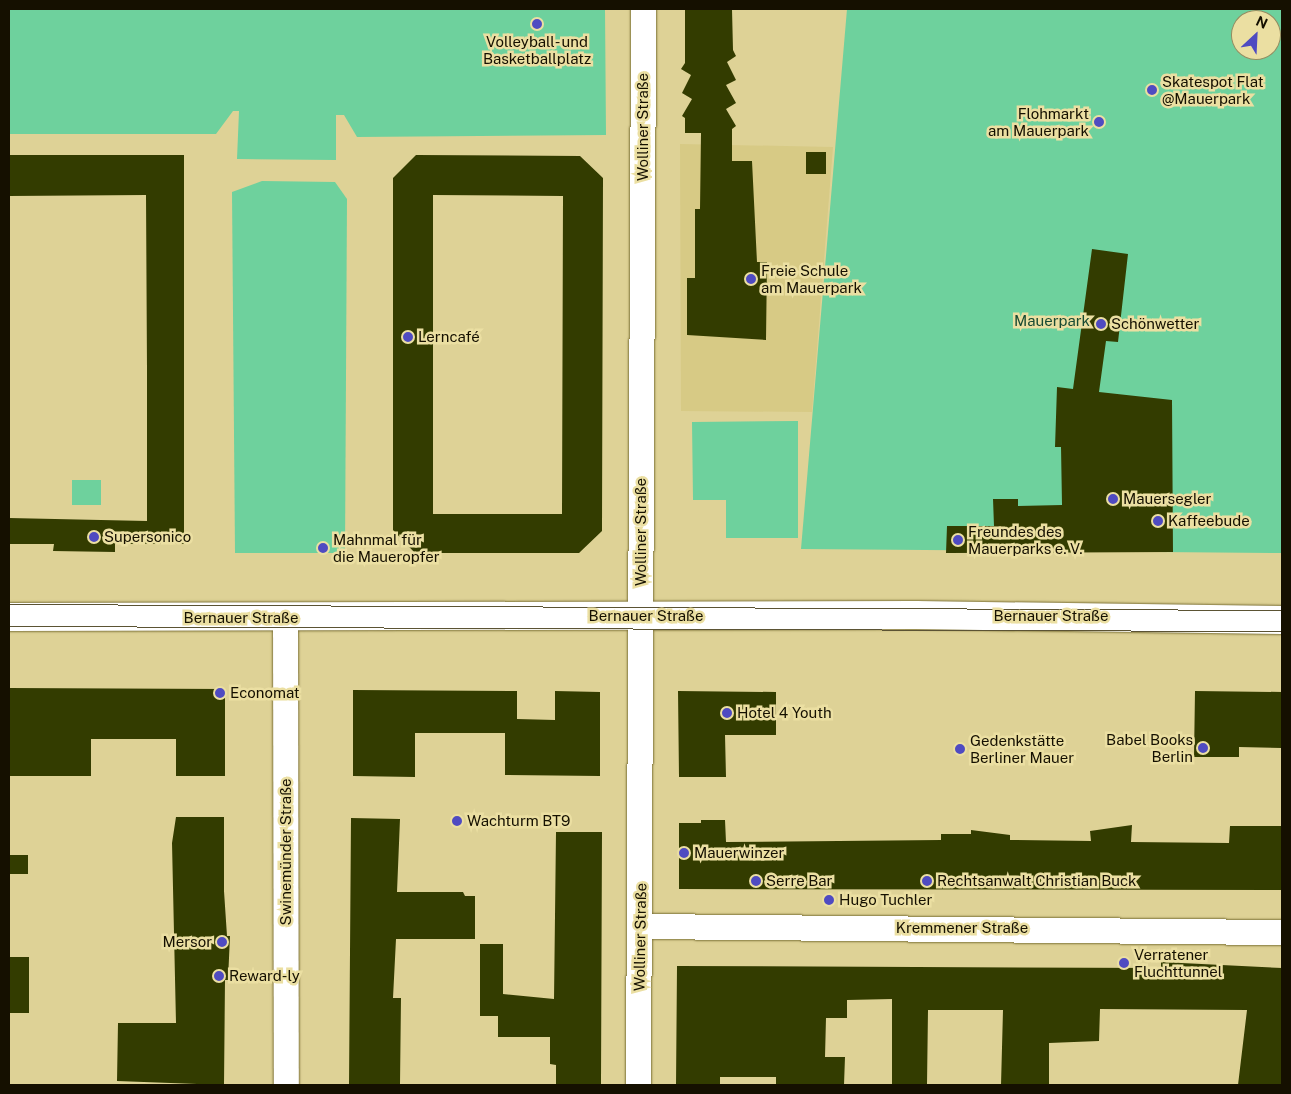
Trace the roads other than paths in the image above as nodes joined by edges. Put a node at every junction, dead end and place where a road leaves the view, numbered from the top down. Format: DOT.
graph roads {
  1 [pos="643,9"];
  2 [pos="640,617"];
  3 [pos="9,618"];
  4 [pos="285,618"];
  5 [pos="1282,620"];
  6 [pos="641,926"];
  7 [pos="1282,932"];
  8 [pos="286,1085"];
  9 [pos="638,1085"];
  1 -- 2 [label="street, Wolliner Straße"];
  2 -- 4 [label="main road, Bernauer Straße"];
  2 -- 5 [label="main road, Bernauer Straße"];
  2 -- 6 [label="street, Wolliner Straße"];
  3 -- 4 [label="main road, Bernauer Straße"];
  4 -- 8 [label="street, Swinemünder Straße"];
  6 -- 7 [label="street, Kremmener Straße"];
  6 -- 9 [label="street, Wolliner Straße"];
}
